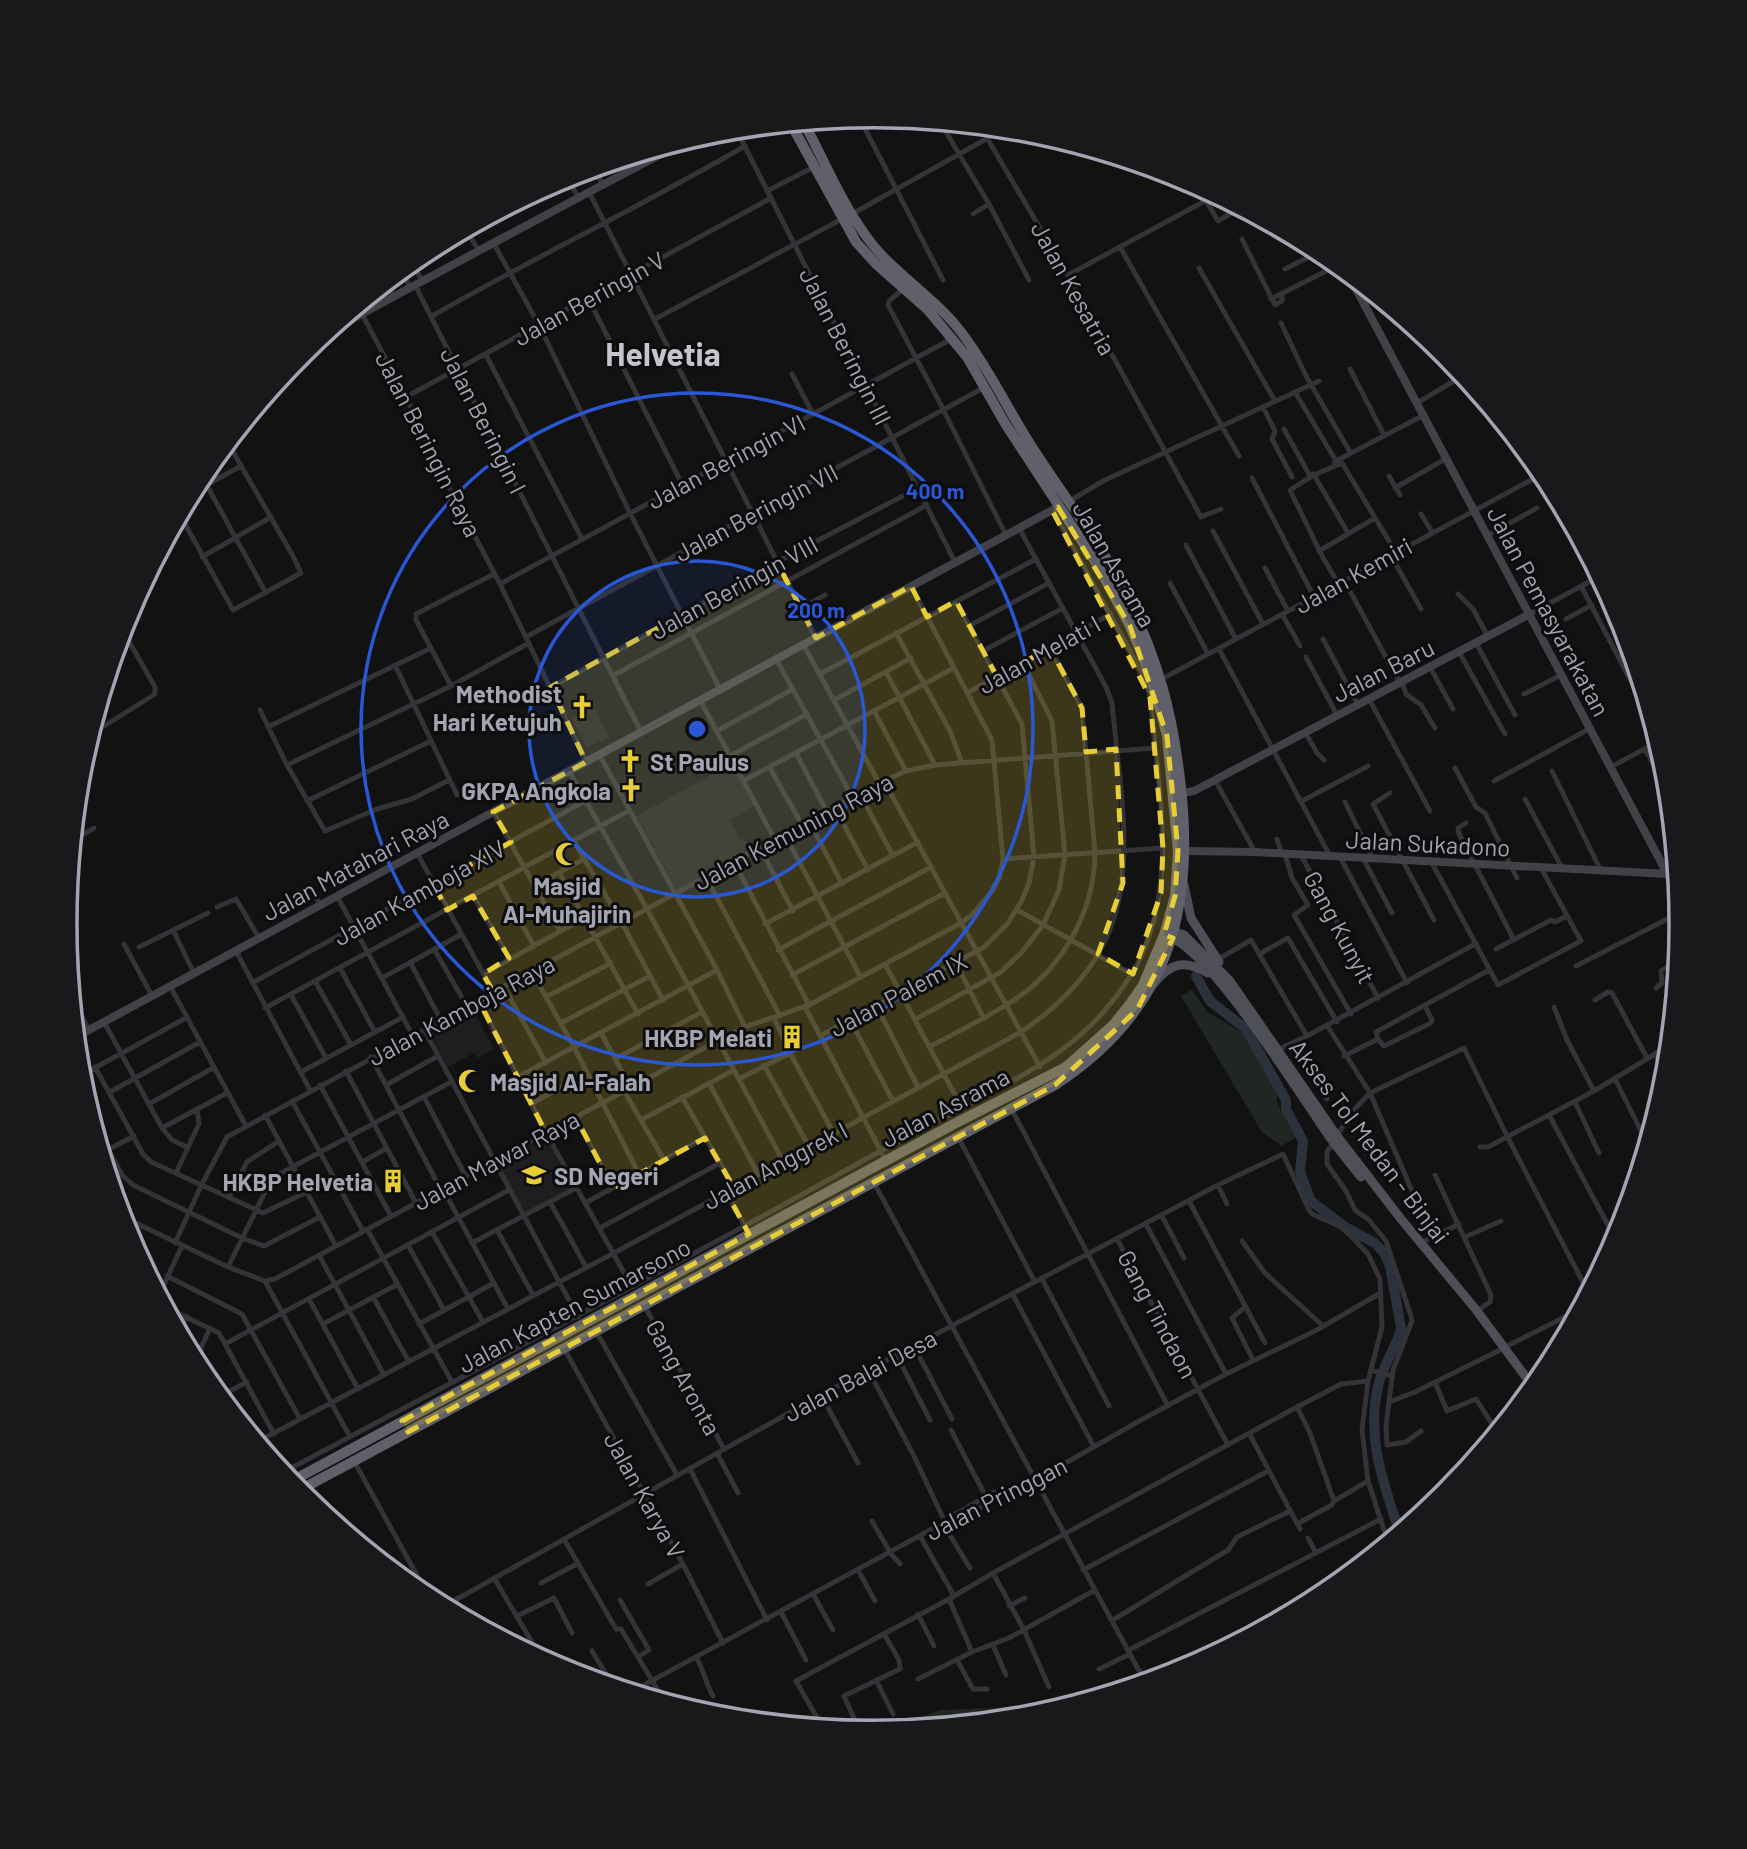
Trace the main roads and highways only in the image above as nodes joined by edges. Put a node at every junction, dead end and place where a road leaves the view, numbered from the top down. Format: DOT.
graph roads {
  1 [pos="808,131"];
  2 [pos="796,132"];
  3 [pos="847,216"];
  4 [pos="1060,506"];
  5 [pos="1184,793"];
  6 [pos="1184,886"];
  7 [pos="1169,933"];
  8 [pos="1218,980"];
  9 [pos="1230,981"];
  10 [pos="1152,986"];
  11 [pos="1294,1079"];
  12 [pos="1335,1139"];
  13 [pos="882,1163"];
  14 [pos="877,1179"];
  15 [pos="1447,1279"];
  16 [pos="1503,1348"];
  17 [pos="1527,1379"];
  18 [pos="1524,1383"];
  19 [pos="402,1422"];
  20 [pos="408,1432"];
  21 [pos="300,1477"];
  22 [pos="309,1487"];
  1 -- 3 [label="highway, Jalan Asrama"];
  2 -- 3 [label="highway, Jalan Asrama"];
  3 -- 4 [label="highway, Jalan Asrama"];
  3 -- 4 [label="highway, Jalan Asrama"];
  4 -- 5 [label="highway, Jalan Asrama"];
  4 -- 5 [label="highway, Jalan Asrama"];
  5 -- 6 [label="highway, Jalan Asrama"];
  5 -- 7 [label="highway, Jalan Asrama"];
  6 -- 7 [label="highway, Jalan Asrama"];
  6 -- 9 [label="main road"];
  7 -- 8 [label="main road, Akses Tol Medan - Binjai"];
  7 -- 9 [label="main road, Akses Tol Medan - Binjai"];
  7 -- 10 [label="highway, Jalan Asrama"];
  7 -- 13 [label="highway, Jalan Asrama"];
  8 -- 10 [label="main road"];
  8 -- 11 [label="main road, Akses Tol Medan - Binjai"];
  9 -- 11 [label="main road, Akses Tol Medan - Binjai"];
  10 -- 14 [label="highway, Jalan Asrama"];
  11 -- 12 [label="main road, Akses Tol Medan - Binjai"];
  12 -- 15 [label="main road, Akses Tol Medan - Binjai"];
  12 -- 15 [label="main road, Akses Tol Medan - Binjai"];
  13 -- 19 [label="highway, Jalan Kapten Sumarsono"];
  14 -- 20 [label="highway, Jalan Kapten Sumarsono"];
  15 -- 16 [label="main road, Akses Tol Medan - Binjai"];
  15 -- 16 [label="main road, Akses Tol Medan - Binjai"];
  16 -- 17 [label="main road, Akses Tol Medan - Binjai"];
  16 -- 18 [label="main road, Akses Tol Medan - Binjai"];
  19 -- 20 [label="highway"];
  19 -- 21 [label="highway, Jalan Kapten Sumarsono"];
  20 -- 22 [label="highway, Jalan Kapten Sumarsono"];
}
